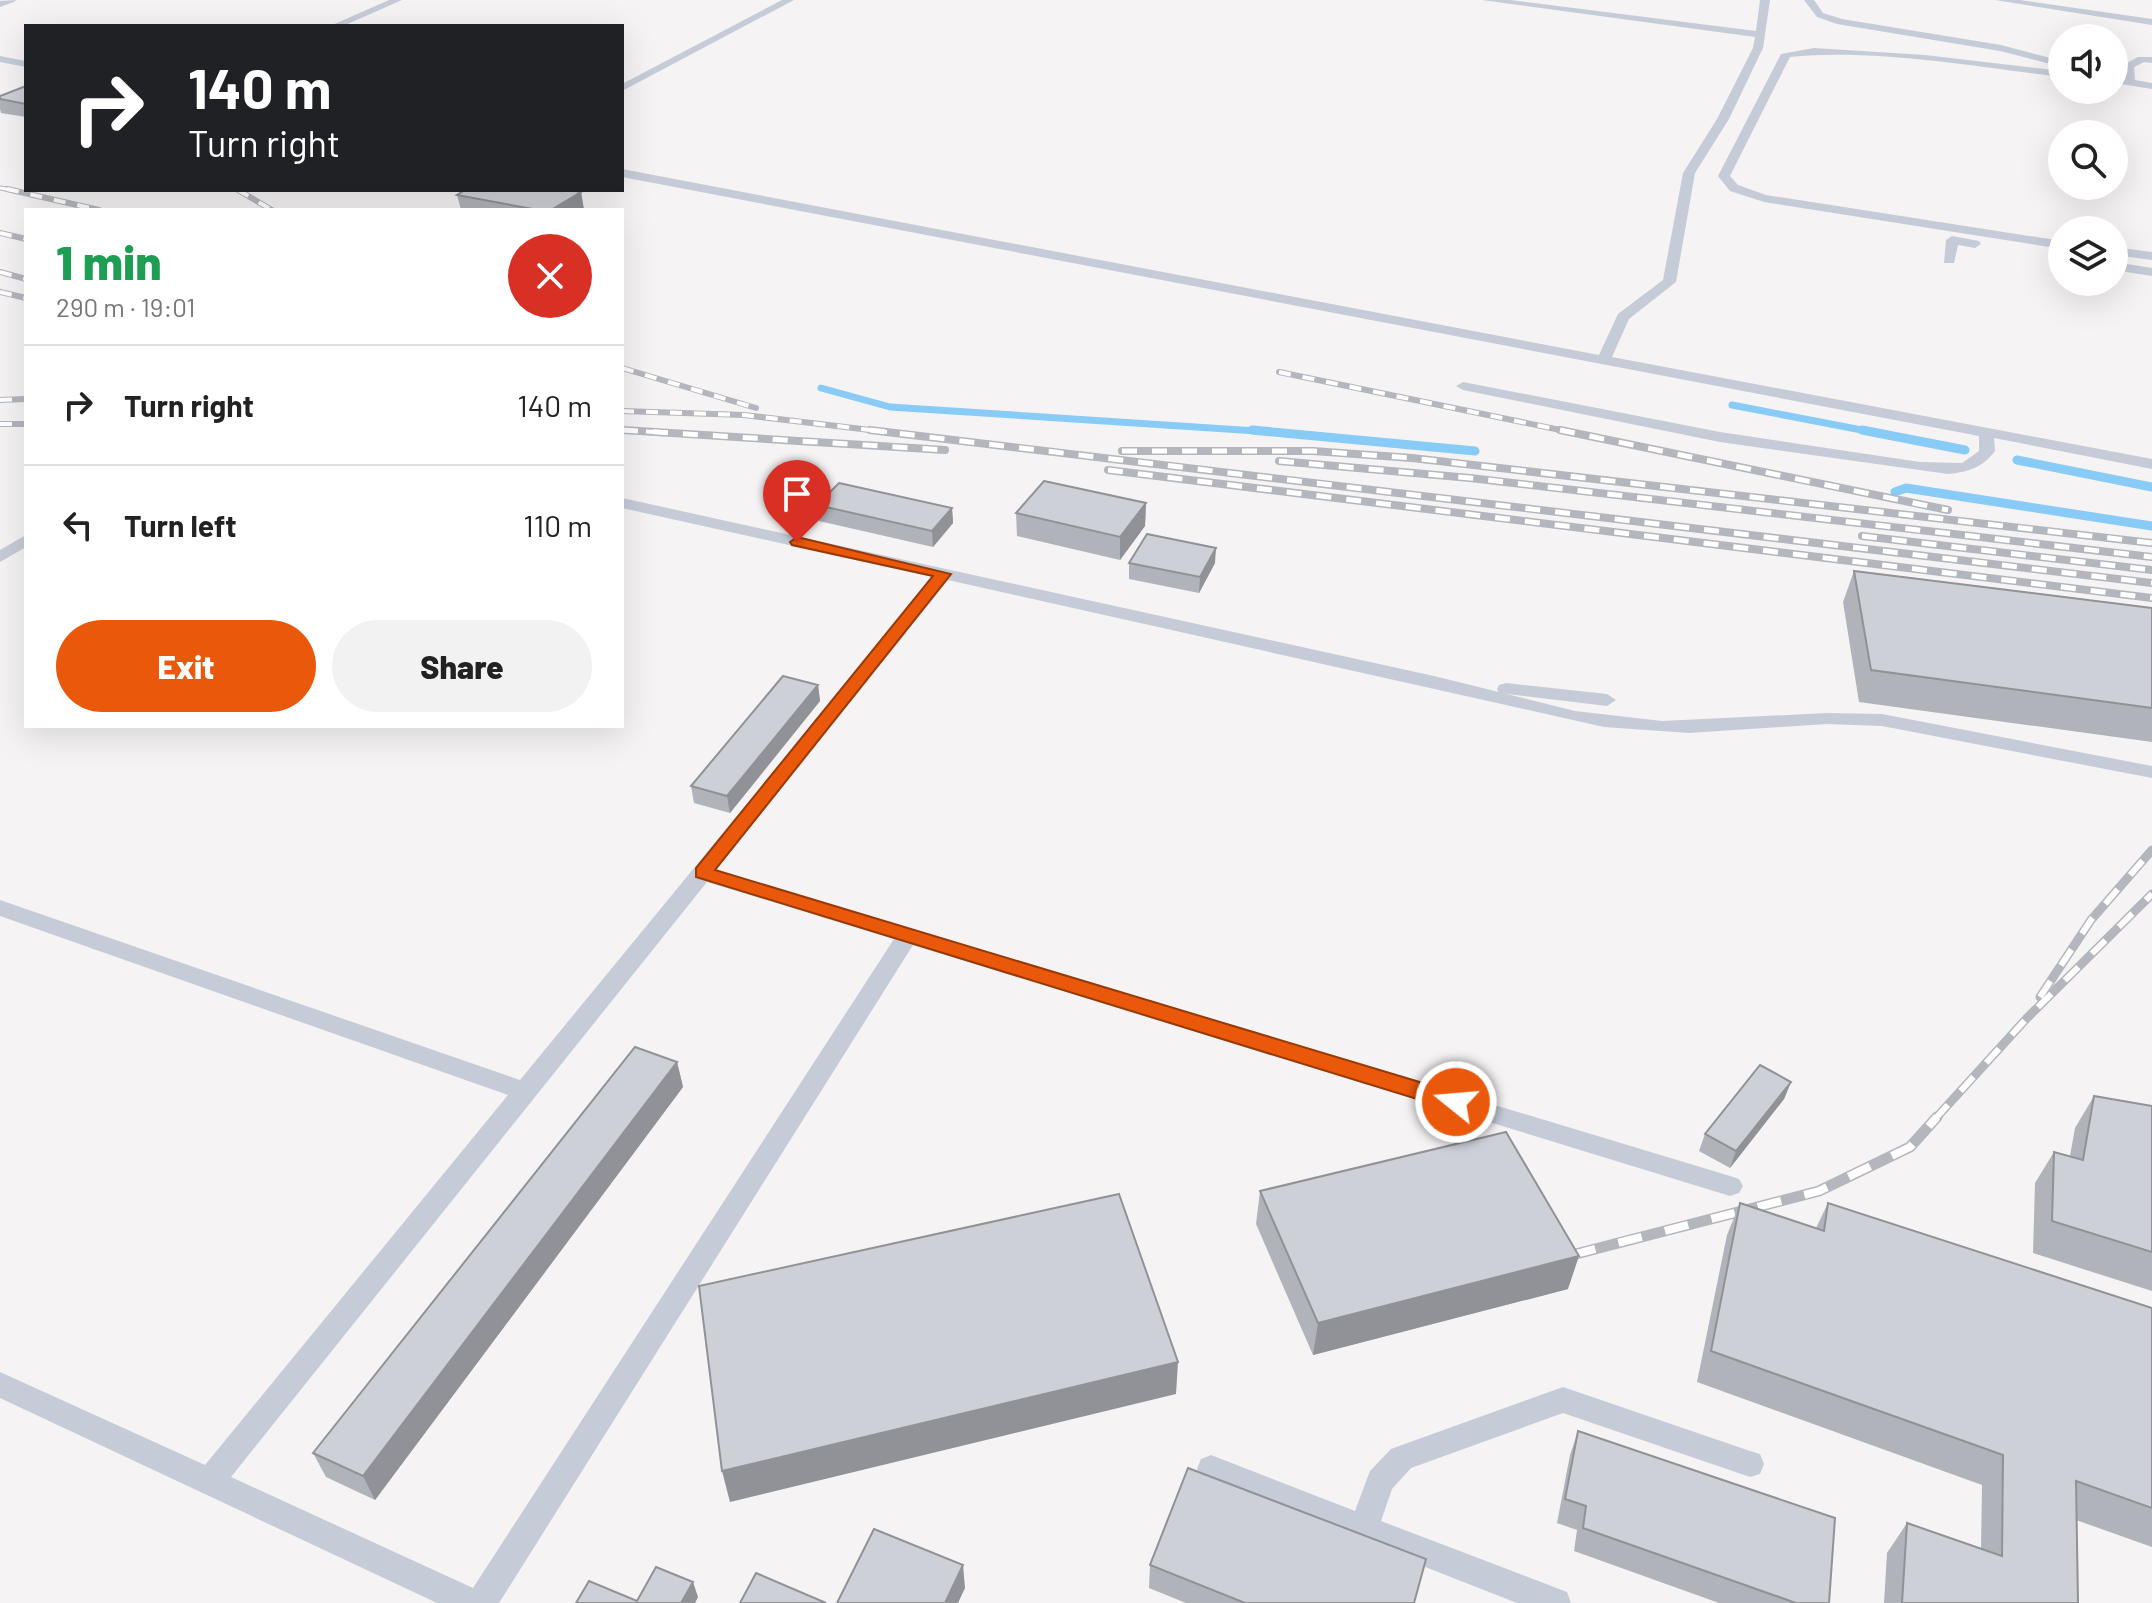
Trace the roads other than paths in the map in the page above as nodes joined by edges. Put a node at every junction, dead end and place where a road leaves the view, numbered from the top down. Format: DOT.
graph roads {
  1 [pos="11,0"];
  2 [pos="397,0"];
  3 [pos="789,0"];
  4 [pos="1487,0"];
  5 [pos="1765,0"];
  6 [pos="1809,0"];
  7 [pos="2000,0"];
  8 [pos="0,4"];
  9 [pos="2152,22"];
  10 [pos="340,24"];
  11 [pos="1758,34"];
  12 [pos="1860,39"];
  13 [pos="1855,54"];
  14 [pos="0,59"];
  15 [pos="2048,60"];
  16 [pos="2152,60"];
  17 [pos="24,64"];
  18 [pos="2048,72"];
  19 [pos="2130,82"];
  20 [pos="2152,86"];
  21 [pos="624,87"];
  22 [pos="624,173"];
  23 [pos="2048,243"];
  24 [pos="2128,253"];
  25 [pos="2048,256"];
  26 [pos="2152,256"];
  27 [pos="1949,260"];
  28 [pos="2128,268"];
  29 [pos="2152,272"];
  30 [pos="1604,360"];
  31 [pos="1463,386"];
  32 [pos="1986,432"];
  33 [pos="2152,464"];
  34 [pos="624,503"];
  35 [pos="24,541"];
  36 [pos="0,557"];
  37 [pos="944,574"];
  38 [pos="1434,682"];
  39 [pos="1607,700"];
  40 [pos="2152,772"];
  41 [pos="703,873"];
  42 [pos="0,908"];
  43 [pos="908,935"];
  44 [pos="525,1091"];
  45 [pos="1730,1186"];
  46 [pos="0,1385"];
  47 [pos="1750,1464"];
  48 [pos="1211,1469"];
  49 [pos="209,1482"];
  50 [pos="1364,1527"];
  51 [pos="471,1603"];
  52 [pos="481,1603"];
  53 [pos="1556,1603"];
  1 -- 8 [label="lane"];
  2 -- 10 [label="lane"];
  3 -- 21 [label="lane"];
  4 -- 11 [label="lane"];
  5 -- 11 [label="lane"];
  6 -- 15 [label="lane"];
  7 -- 9 [label="lane"];
  11 -- 30 [label="lane"];
  12 -- 13 [label="lane"];
  13 -- 18 [label="lane"];
  13 -- 23 [label="lane"];
  14 -- 17 [label="lane"];
  16 -- 19 [label="lane"];
  19 -- 20 [label="lane"];
  22 -- 30 [label="lane"];
  24 -- 26 [label="lane"];
  25 -- 27 [label="lane"];
  28 -- 29 [label="lane"];
  30 -- 32 [label="lane"];
  31 -- 32 [label="lane"];
  32 -- 33 [label="lane"];
  34 -- 37 [label="lane"];
  35 -- 36 [label="lane"];
  37 -- 38 [label="lane"];
  37 -- 41 [label="lane"];
  38 -- 39 [label="lane"];
  38 -- 40 [label="lane"];
  41 -- 43 [label="lane"];
  41 -- 44 [label="lane"];
  42 -- 44 [label="lane"];
  43 -- 45 [label="lane"];
  43 -- 52 [label="lane"];
  44 -- 49 [label="lane"];
  46 -- 49 [label="lane"];
  47 -- 50 [label="lane"];
  48 -- 50 [label="lane"];
  49 -- 51 [label="lane"];
  50 -- 53 [label="lane"];
}
